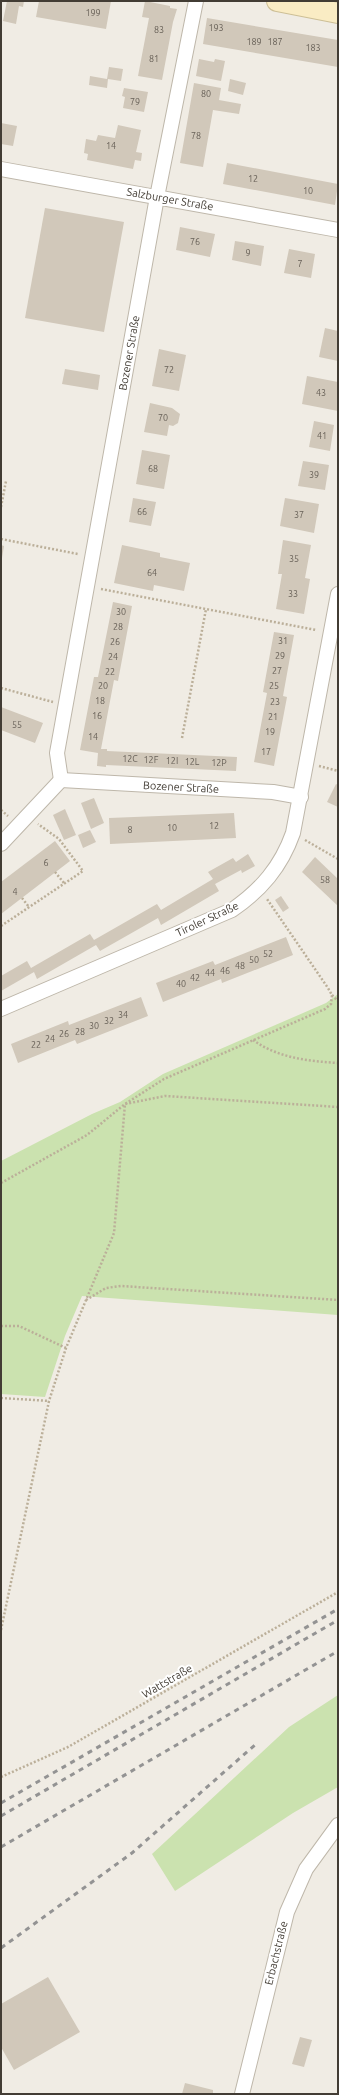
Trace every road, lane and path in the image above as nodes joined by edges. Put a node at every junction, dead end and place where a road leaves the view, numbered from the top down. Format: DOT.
graph roads {
  1 [pos="196,1"];
  2 [pos="283,1"];
  3 [pos="338,13"];
  4 [pos="1,169"];
  5 [pos="157,197"];
  6 [pos="338,230"];
  7 [pos="6,481"];
  8 [pos="1,507"];
  9 [pos="1,539"];
  10 [pos="92,557"];
  11 [pos="87,587"];
  12 [pos="338,594"];
  13 [pos="206,609"];
  14 [pos="331,633"];
  15 [pos="1,688"];
  16 [pos="65,705"];
  17 [pos="182,738"];
  18 [pos="307,763"];
  19 [pos="338,771"];
  20 [pos="61,780"];
  21 [pos="301,797"];
  22 [pos="27,817"];
  23 [pos="293,833"];
  24 [pos="1,844"];
  25 [pos="338,859"];
  26 [pos="55,872"];
  27 [pos="64,883"];
  28 [pos="260,889"];
  29 [pos="22,898"];
  30 [pos="29,907"];
  31 [pos="1,926"];
  32 [pos="332,995"];
  33 [pos="338,1001"];
  34 [pos="1,1009"];
  35 [pos="253,1040"];
  36 [pos="338,1063"];
  37 [pos="125,1104"];
  38 [pos="338,1107"];
  39 [pos="1,1183"];
  40 [pos="86,1300"];
  41 [pos="338,1300"];
  42 [pos="1,1326"];
  43 [pos="66,1348"];
  44 [pos="1,1398"];
  45 [pos="49,1401"];
  46 [pos="338,1592"];
  47 [pos="1,1630"];
  48 [pos="1,1777"];
  49 [pos="338,1825"];
  50 [pos="242,2094"];
  1 -- 5 [label="street, Bozener Straße"];
  2 -- 3 [label="main road"];
  4 -- 5 [label="street, Salzburger Straße"];
  5 -- 6 [label="street, Salzburger Straße"];
  5 -- 10 [label="street, Bozener Straße"];
  7 -- 8 [label="path"];
  9 -- 10 [label="path"];
  10 -- 11 [label="street, Bozener Straße"];
  11 -- 13 [label="path"];
  11 -- 16 [label="street, Bozener Straße"];
  12 -- 14 [label="street, Tiroler Straße"];
  13 -- 14 [label="path"];
  13 -- 17 [label="path"];
  14 -- 18 [label="street, Tiroler Straße"];
  15 -- 16 [label="path"];
  16 -- 20 [label="street, Bozener Straße"];
  18 -- 19 [label="path"];
  18 -- 21 [label="street, Tiroler Straße"];
  20 -- 21 [label="street, Bozener Straße"];
  20 -- 22 [label="street"];
  21 -- 23 [label="street, Tiroler Straße"];
  22 -- 24 [label="street"];
  22 -- 27 [label="path"];
  23 -- 25 [label="path"];
  23 -- 28 [label="street, Tiroler Straße"];
  26 -- 27 [label="path"];
  27 -- 30 [label="path"];
  28 -- 32 [label="path"];
  28 -- 34 [label="street, Tiroler Straße"];
  29 -- 30 [label="path"];
  30 -- 31 [label="path"];
  32 -- 33 [label="path"];
  32 -- 35 [label="path"];
  35 -- 36 [label="path"];
  35 -- 37 [label="path"];
  37 -- 38 [label="path"];
  37 -- 39 [label="path"];
  37 -- 40 [label="path"];
  40 -- 41 [label="path"];
  40 -- 43 [label="path"];
  42 -- 43 [label="path"];
  43 -- 45 [label="path"];
  44 -- 45 [label="path"];
  45 -- 47 [label="path"];
  46 -- 48 [label="path, Wattstraße"];
  49 -- 50 [label="street, Erbachstraße"];
}
